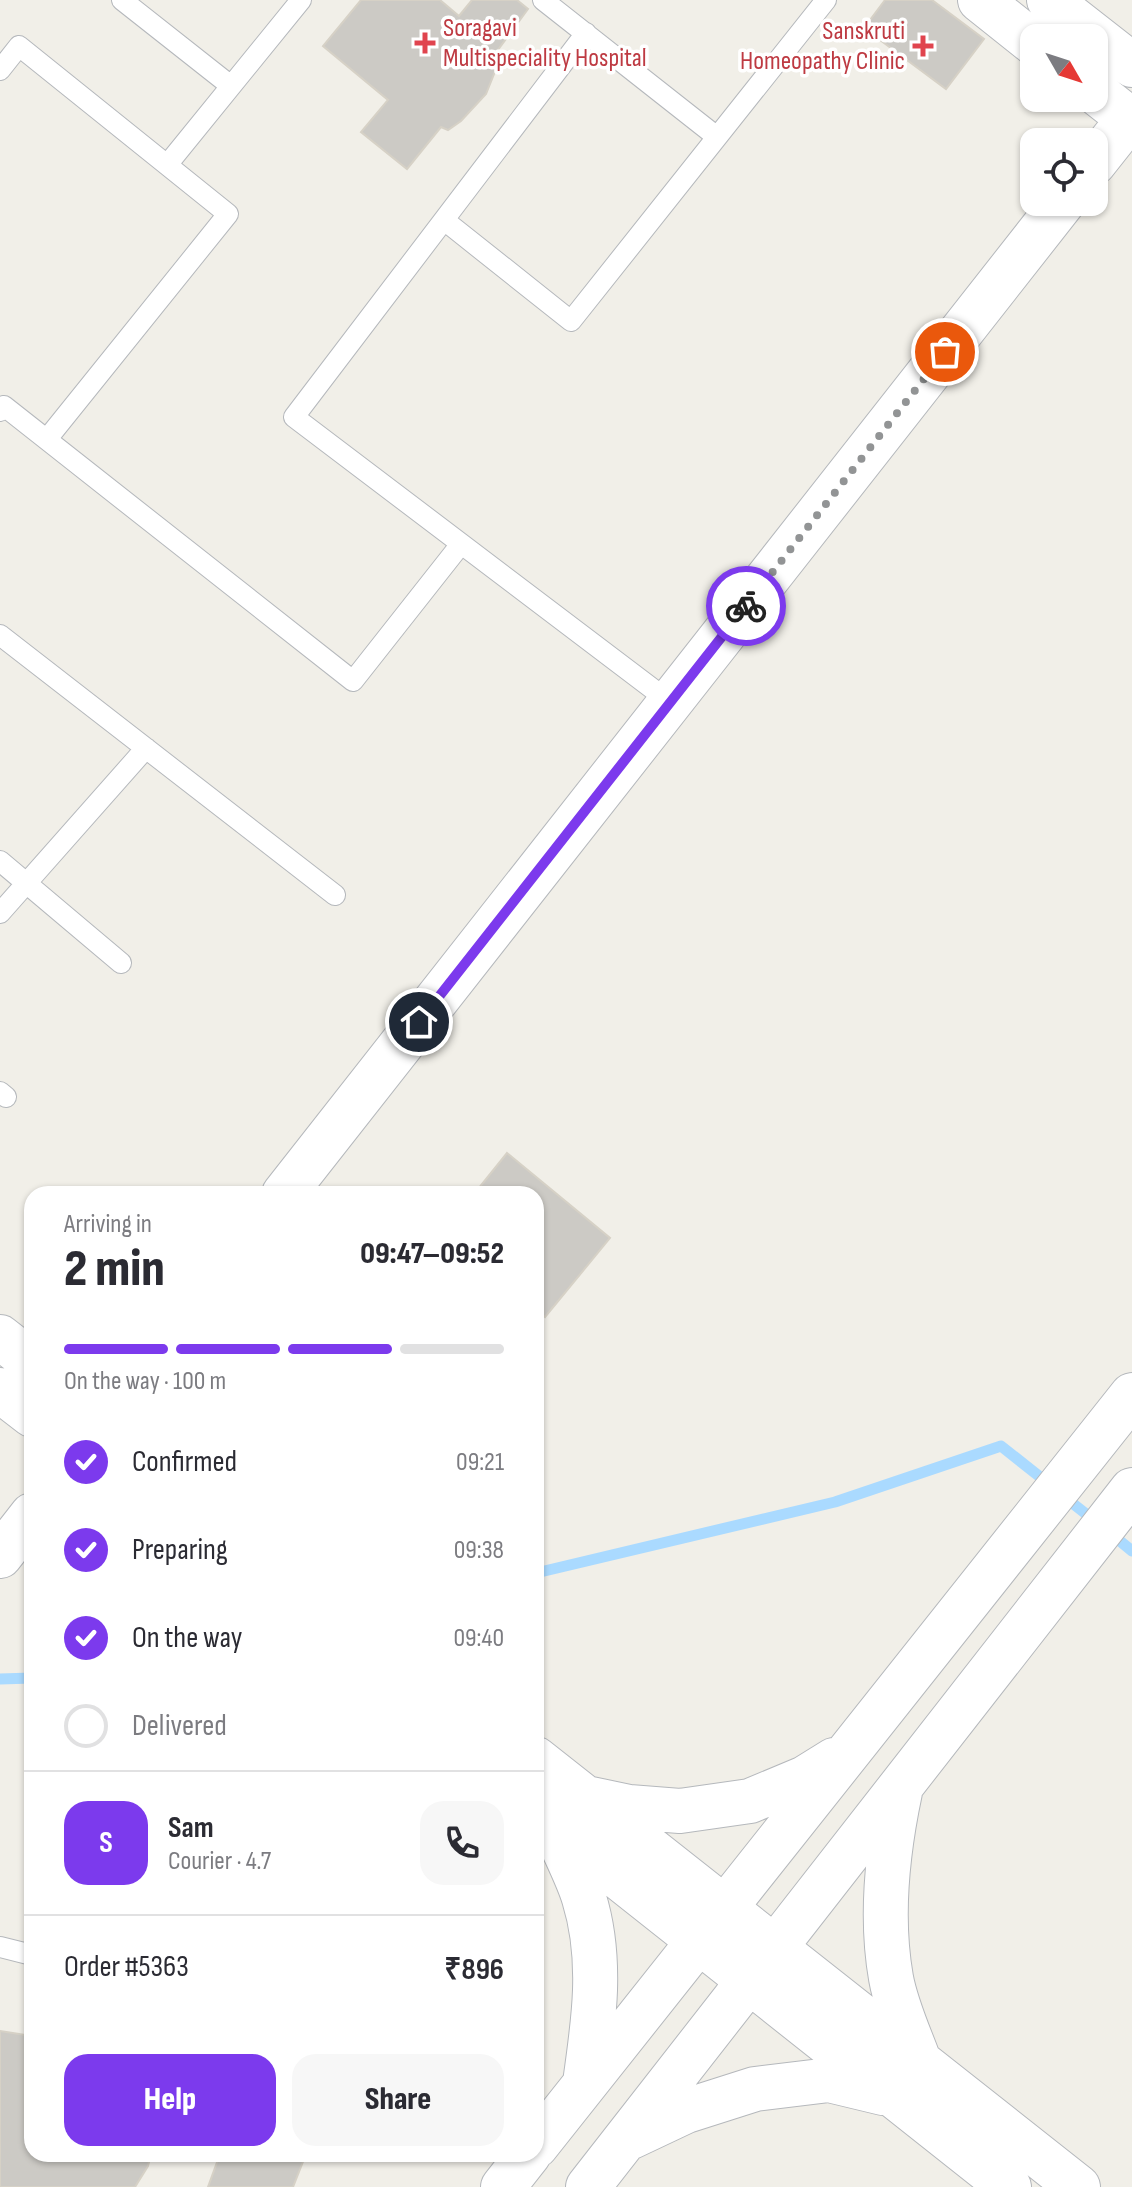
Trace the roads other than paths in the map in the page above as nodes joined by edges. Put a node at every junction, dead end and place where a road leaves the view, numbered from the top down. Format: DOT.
graph roads {
  1 [pos="122,0"];
  2 [pos="301,0"];
  3 [pos="543,0"];
  4 [pos="826,0"];
  5 [pos="980,0"];
  6 [pos="1049,0"];
  7 [pos="1020,32"];
  8 [pos="586,33"];
  9 [pos="1132,65"];
  10 [pos="0,70"];
  11 [pos="231,86"];
  12 [pos="1108,101"];
  13 [pos="1131,118"];
  14 [pos="717,137"];
  15 [pos="1108,146"];
  16 [pos="167,165"];
  17 [pos="1052,216"];
  18 [pos="444,220"];
  19 [pos="0,411"];
  20 [pos="47,439"];
  21 [pos="461,544"];
  22 [pos="0,635"];
  23 [pos="670,702"];
  24 [pos="146,748"];
  25 [pos="0,861"];
  26 [pos="26,883"];
  27 [pos="335,895"];
  28 [pos="0,913"];
  29 [pos="121,963"];
  30 [pos="290,1186"];
  31 [pos="0,1337"];
  32 [pos="24,1356"];
  33 [pos="0,1390"];
  34 [pos="1132,1395"];
  35 [pos="24,1409"];
  36 [pos="1132,1490"];
  37 [pos="24,1525"];
  38 [pos="0,1556"];
  39 [pos="851,1750"];
  40 [pos="544,1778"];
  41 [pos="901,1786"];
  42 [pos="558,1812"];
  43 [pos="712,1924"];
  44 [pos="0,1947"];
  45 [pos="24,1953"];
  46 [pos="762,1964"];
  47 [pos="907,2079"];
  48 [pos="585,2083"];
  49 [pos="544,2136"];
  50 [pos="624,2141"];
  51 [pos="523,2162"];
  52 [pos="503,2187"];
  53 [pos="588,2187"];
  54 [pos="1009,2187"];
  55 [pos="1078,2187"];
  1 -- 11 [label="lane"];
  2 -- 11 [label="lane"];
  3 -- 8 [label="lane"];
  4 -- 14 [label="lane"];
  5 -- 7 [label="street"];
  6 -- 9 [label="street"];
  8 -- 14 [label="lane"];
  8 -- 18 [label="lane"];
  10 -- 16 [label="lane"];
  11 -- 16 [label="lane"];
  12 -- 13 [label="street"];
  13 -- 15 [label="street"];
  14 -- 18 [label="lane"];
  16 -- 20 [label="lane"];
  17 -- 23 [label="street"];
  18 -- 21 [label="lane"];
  19 -- 20 [label="lane"];
  20 -- 21 [label="lane"];
  21 -- 23 [label="lane"];
  22 -- 24 [label="lane"];
  23 -- 30 [label="street"];
  24 -- 26 [label="lane"];
  24 -- 27 [label="lane"];
  25 -- 26 [label="lane"];
  26 -- 28 [label="lane"];
  26 -- 29 [label="lane"];
  31 -- 32 [label="street"];
  33 -- 35 [label="street"];
  34 -- 39 [label="street"];
  36 -- 41 [label="street"];
  37 -- 38 [label="street"];
  39 -- 42 [label="street"];
  39 -- 43 [label="street"];
  40 -- 42 [label="street"];
  41 -- 46 [label="street"];
  41 -- 47 [label="street"];
  42 -- 43 [label="street"];
  42 -- 48 [label="street"];
  43 -- 46 [label="street"];
  43 -- 48 [label="street"];
  44 -- 45 [label="lane"];
  46 -- 47 [label="street"];
  46 -- 50 [label="street"];
  47 -- 50 [label="street"];
  47 -- 54 [label="street"];
  47 -- 55 [label="street"];
  48 -- 49 [label="street"];
  50 -- 53 [label="street"];
  51 -- 52 [label="street"];
}
